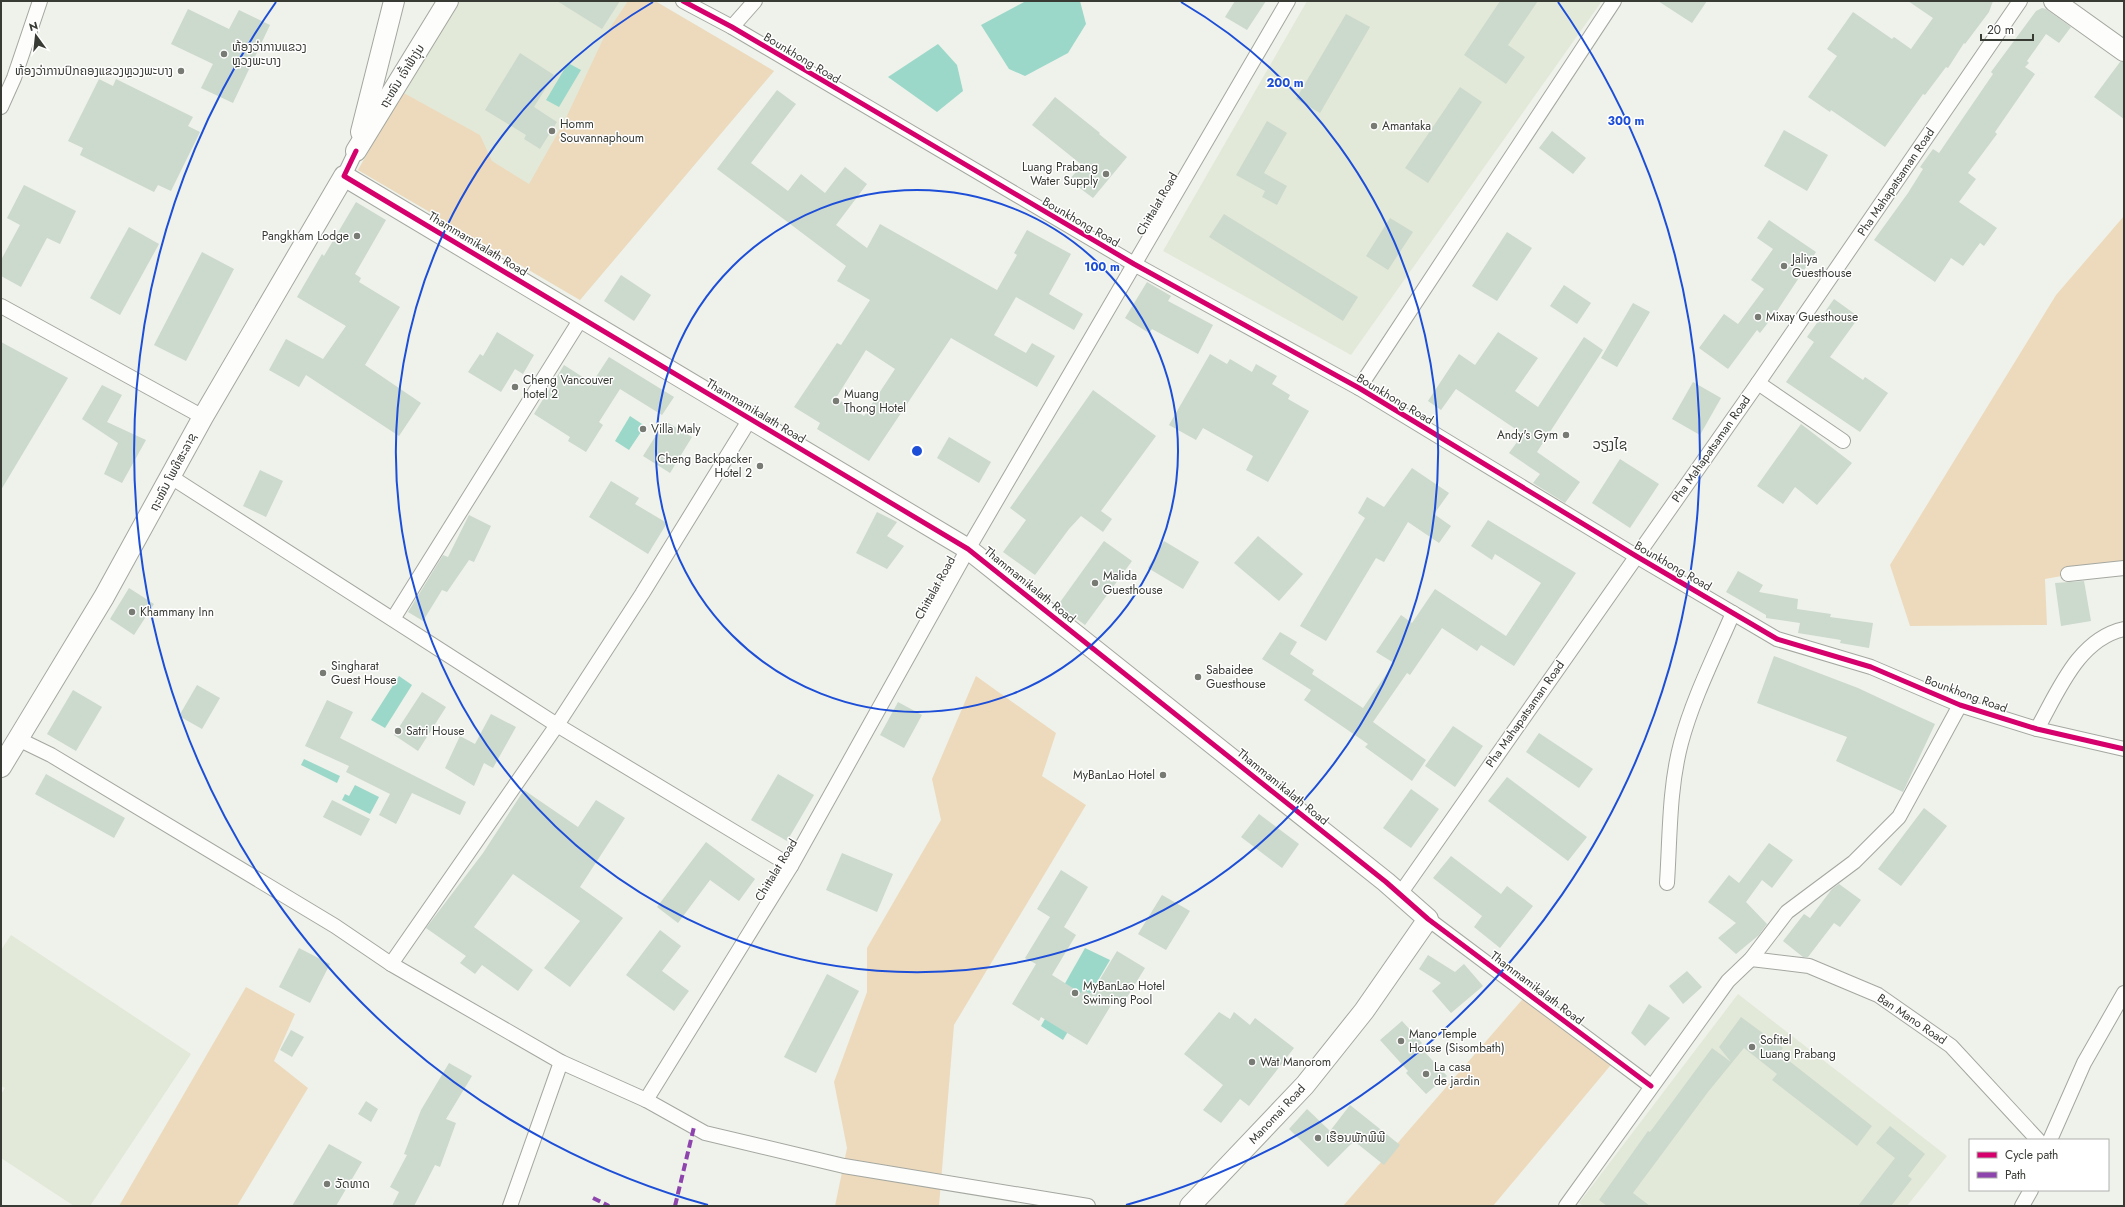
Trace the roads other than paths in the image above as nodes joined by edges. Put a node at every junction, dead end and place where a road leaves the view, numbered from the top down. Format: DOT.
graph roads {
  1 [pos="40,1"];
  2 [pos="394,1"];
  3 [pos="448,1"];
  4 [pos="683,1"];
  5 [pos="755,1"];
  6 [pos="1288,1"];
  7 [pos="1614,1"];
  8 [pos="2020,1"];
  9 [pos="2054,1"];
  10 [pos="732,27"];
  11 [pos="2124,51"];
  12 [pos="1,107"];
  13 [pos="356,151"];
  14 [pos="344,176"];
  15 [pos="1134,264"];
  16 [pos="1,306"];
  17 [pos="582,317"];
  18 [pos="1758,382"];
  19 [pos="1359,388"];
  20 [pos="203,417"];
  21 [pos="750,419"];
  22 [pos="1843,441"];
  23 [pos="171,476"];
  24 [pos="968,549"];
  25 [pos="1636,556"];
  26 [pos="2124,568"];
  27 [pos="2068,574"];
  28 [pos="1733,613"];
  29 [pos="393,619"];
  30 [pos="2124,629"];
  31 [pos="1960,705"];
  32 [pos="557,725"];
  33 [pos="2037,729"];
  34 [pos="18,738"];
  35 [pos="2124,749"];
  36 [pos="1,767"];
  37 [pos="791,866"];
  38 [pos="1667,883"];
  39 [pos="1400,894"];
  40 [pos="1428,919"];
  41 [pos="1751,959"];
  42 [pos="391,964"];
  43 [pos="2124,993"];
  44 [pos="561,1062"];
  45 [pos="1651,1086"];
  46 [pos="646,1100"];
  47 [pos="2037,1139"];
  48 [pos="2050,1139"];
  49 [pos="2030,1191"];
  50 [pos="1568,1205"];
  51 [pos="510,1206"];
  52 [pos="1088,1206"];
  53 [pos="1190,1206"];
  54 [pos="2022,1206"];
  1 -- 12 [label="street"];
  2 -- 13 [label="street, ຖະໜົນ ເຈົ້າຟ້າງຸ່ມ"];
  3 -- 13 [label="street, ຖະໜົນ ເຈົ້າຟ້າງຸ່ມ"];
  4 -- 10 [label="street, Bounkhong Road"];
  5 -- 10 [label="street"];
  6 -- 15 [label="street, Chittalat Road"];
  7 -- 19 [label="street"];
  8 -- 18 [label="street, Pha Mahapatsaman Road"];
  9 -- 11 [label="street"];
  10 -- 15 [label="street, Bounkhong Road"];
  13 -- 14 [label="street, ຖະໜົນ ເຈົ້າຟ້າງຸ່ມ"];
  14 -- 17 [label="street, Thammamikalath Road"];
  14 -- 20 [label="street, ຖະໜົນ ໂພທິສະລາຊ"];
  15 -- 19 [label="street, Bounkhong Road"];
  15 -- 24 [label="street, Chittalat Road"];
  16 -- 20 [label="street"];
  17 -- 21 [label="street, Thammamikalath Road"];
  17 -- 29 [label="street"];
  18 -- 22 [label="street"];
  18 -- 25 [label="street, Pha Mahapatsaman Road"];
  19 -- 25 [label="street, Bounkhong Road"];
  20 -- 23 [label="street, ຖະໜົນ ໂພທິສະລາຊ"];
  21 -- 24 [label="street, Thammamikalath Road"];
  21 -- 32 [label="street"];
  23 -- 29 [label="street"];
  23 -- 34 [label="street, ຖະໜົນ ໂພທິສະລາຊ"];
  24 -- 37 [label="street, Chittalat Road"];
  24 -- 39 [label="street, Thammamikalath Road"];
  25 -- 28 [label="street, Bounkhong Road"];
  25 -- 39 [label="street, Pha Mahapatsaman Road"];
  26 -- 27 [label="street"];
  28 -- 31 [label="street, Bounkhong Road"];
  28 -- 38 [label="street"];
  29 -- 32 [label="street"];
  30 -- 33 [label="street"];
  31 -- 33 [label="street, Bounkhong Road"];
  31 -- 41 [label="street"];
  32 -- 37 [label="street"];
  32 -- 42 [label="street"];
  33 -- 35 [label="street, Bounkhong Road"];
  34 -- 36 [label="street, ຖະໜົນ ໂພທິສະລາຊ"];
  34 -- 42 [label="street"];
  37 -- 46 [label="street, Chittalat Road"];
  39 -- 40 [label="street, Thammamikalath Road"];
  40 -- 45 [label="street, Thammamikalath Road"];
  40 -- 53 [label="street, Manomai Road"];
  41 -- 45 [label="street"];
  41 -- 47 [label="street, Ban Mano Road"];
  42 -- 44 [label="street"];
  43 -- 48 [label="street"];
  44 -- 46 [label="street"];
  44 -- 51 [label="street"];
  45 -- 50 [label="street"];
  46 -- 52 [label="street"];
  49 -- 54 [label="street"];
}
